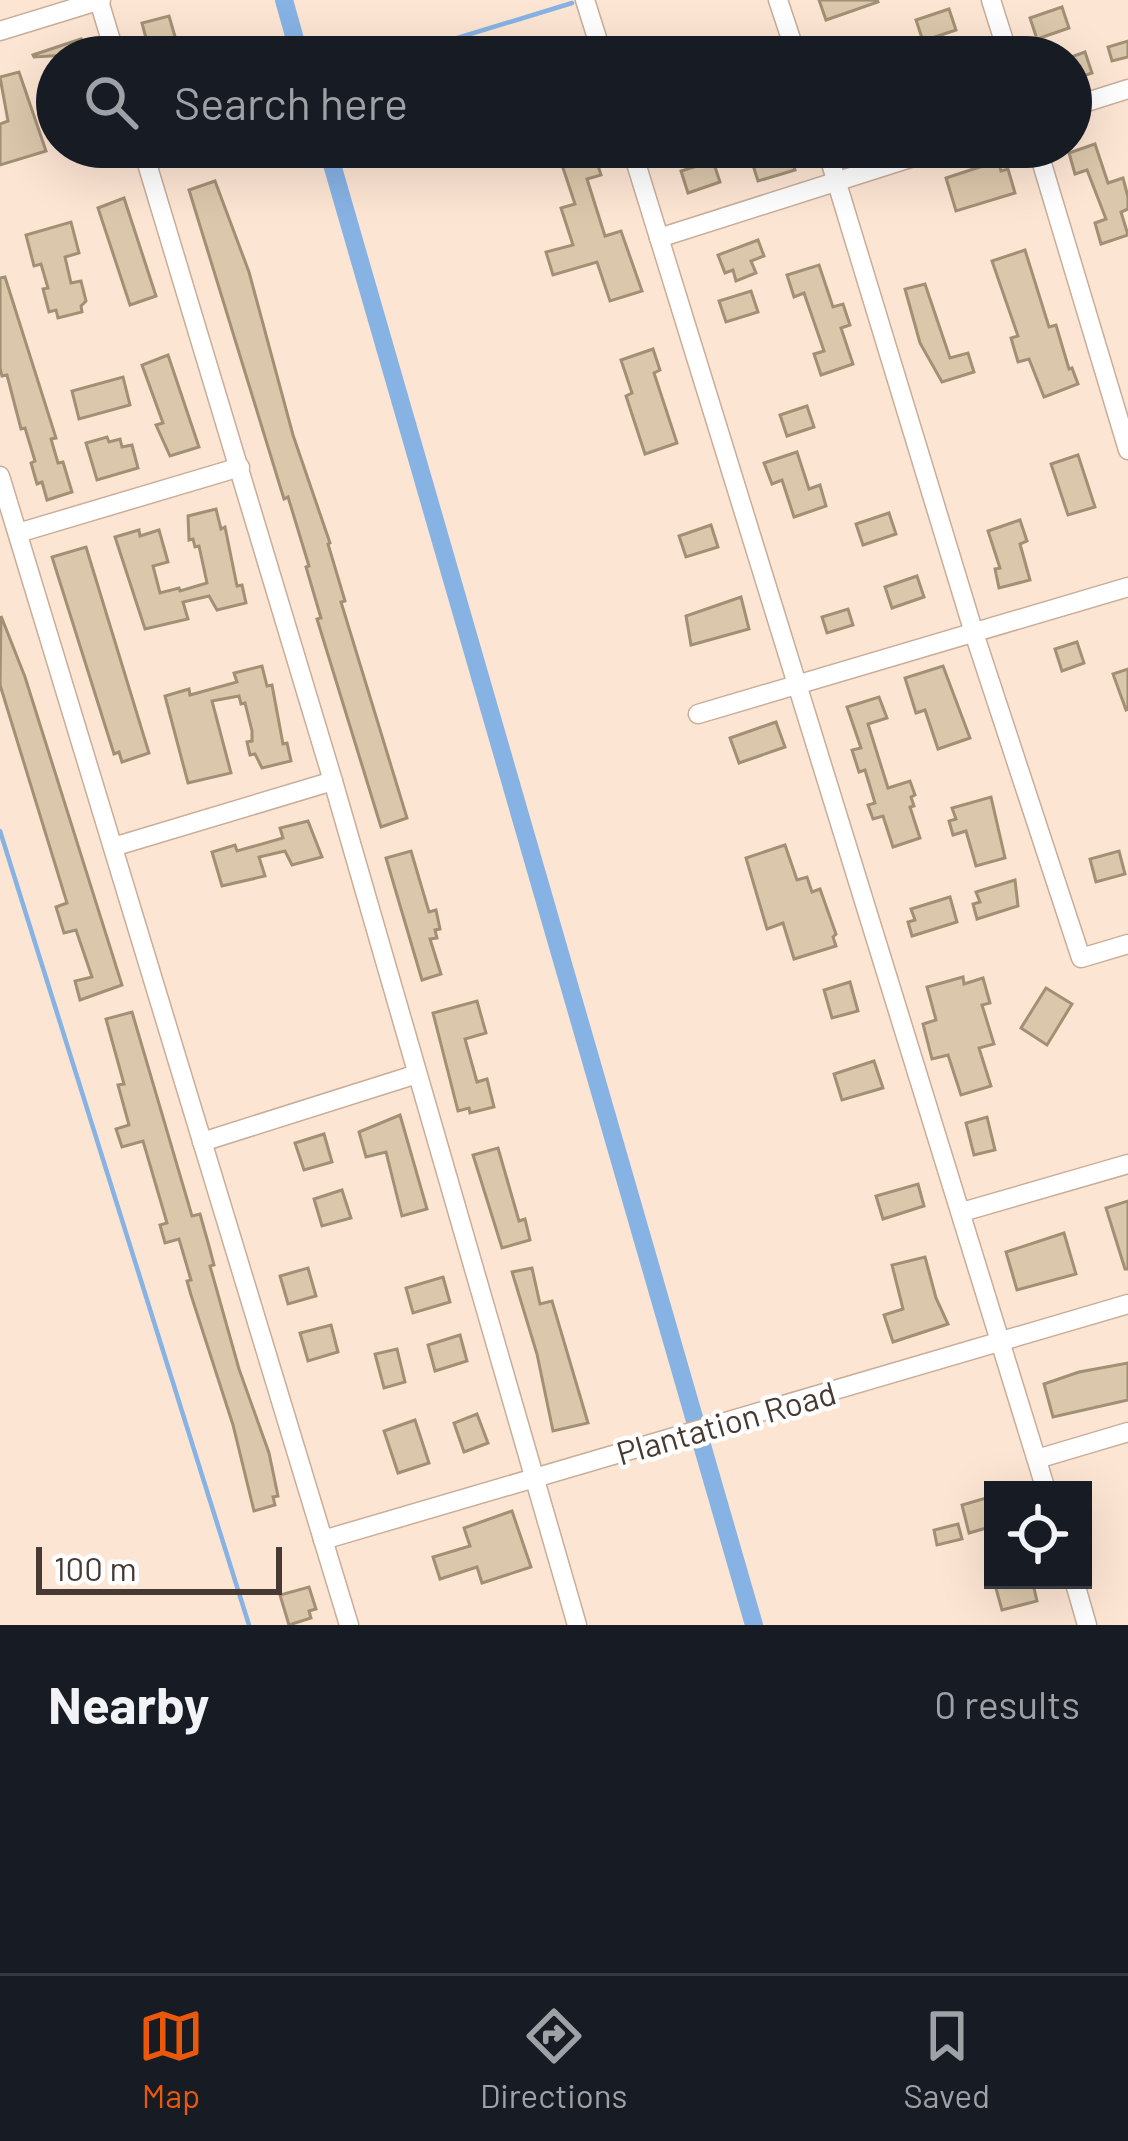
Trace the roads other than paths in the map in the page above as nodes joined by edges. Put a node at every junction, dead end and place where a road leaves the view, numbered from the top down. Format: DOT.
graph roads {
  1 [pos="100,0"];
  2 [pos="585,0"];
  3 [pos="778,0"];
  4 [pos="991,0"];
  5 [pos="0,31"];
  6 [pos="110,36"];
  7 [pos="596,36"];
  8 [pos="790,36"];
  9 [pos="1002,36"];
  10 [pos="1128,89"];
  11 [pos="1092,100"];
  12 [pos="148,168"];
  13 [pos="637,168"];
  14 [pos="833,168"];
  15 [pos="879,168"];
  16 [pos="1043,168"];
  17 [pos="838,181"];
  18 [pos="659,238"];
  19 [pos="1128,450"];
  20 [pos="240,467"];
  21 [pos="0,476"];
  22 [pos="18,533"];
  23 [pos="1128,587"];
  24 [pos="974,633"];
  25 [pos="798,685"];
  26 [pos="698,714"];
  27 [pos="333,781"];
  28 [pos="113,847"];
  29 [pos="1128,944"];
  30 [pos="414,1075"];
  31 [pos="202,1142"];
  32 [pos="1128,1164"];
  33 [pos="962,1212"];
  34 [pos="1128,1304"];
  35 [pos="1001,1340"];
  36 [pos="1128,1432"];
  37 [pos="1037,1459"];
  38 [pos="533,1479"];
  39 [pos="1043,1481"];
  40 [pos="323,1540"];
  41 [pos="1077,1589"];
  42 [pos="349,1625"];
  43 [pos="577,1625"];
  44 [pos="1087,1625"];
  1 -- 5 [label="street"];
  1 -- 6 [label="street"];
  2 -- 7 [label="street"];
  3 -- 8 [label="street"];
  4 -- 9 [label="street"];
  10 -- 11 [label="street"];
  12 -- 20 [label="street"];
  13 -- 18 [label="street"];
  14 -- 17 [label="street"];
  15 -- 17 [label="street"];
  16 -- 19 [label="street"];
  17 -- 18 [label="street"];
  17 -- 24 [label="street"];
  18 -- 25 [label="street"];
  20 -- 22 [label="street"];
  20 -- 27 [label="street"];
  21 -- 22 [label="street"];
  22 -- 28 [label="street"];
  23 -- 24 [label="street"];
  24 -- 25 [label="street"];
  24 -- 29 [label="street"];
  25 -- 26 [label="street"];
  25 -- 33 [label="street"];
  27 -- 28 [label="street"];
  27 -- 30 [label="street"];
  28 -- 31 [label="street"];
  30 -- 31 [label="street"];
  30 -- 38 [label="street"];
  31 -- 40 [label="street"];
  32 -- 33 [label="street"];
  33 -- 35 [label="street"];
  34 -- 35 [label="street, Plantation Road"];
  35 -- 37 [label="street"];
  35 -- 38 [label="street, Plantation Road"];
  36 -- 37 [label="street"];
  37 -- 39 [label="street"];
  38 -- 40 [label="street, Plantation Road"];
  38 -- 43 [label="street"];
  40 -- 42 [label="street"];
  41 -- 44 [label="street"];
}
